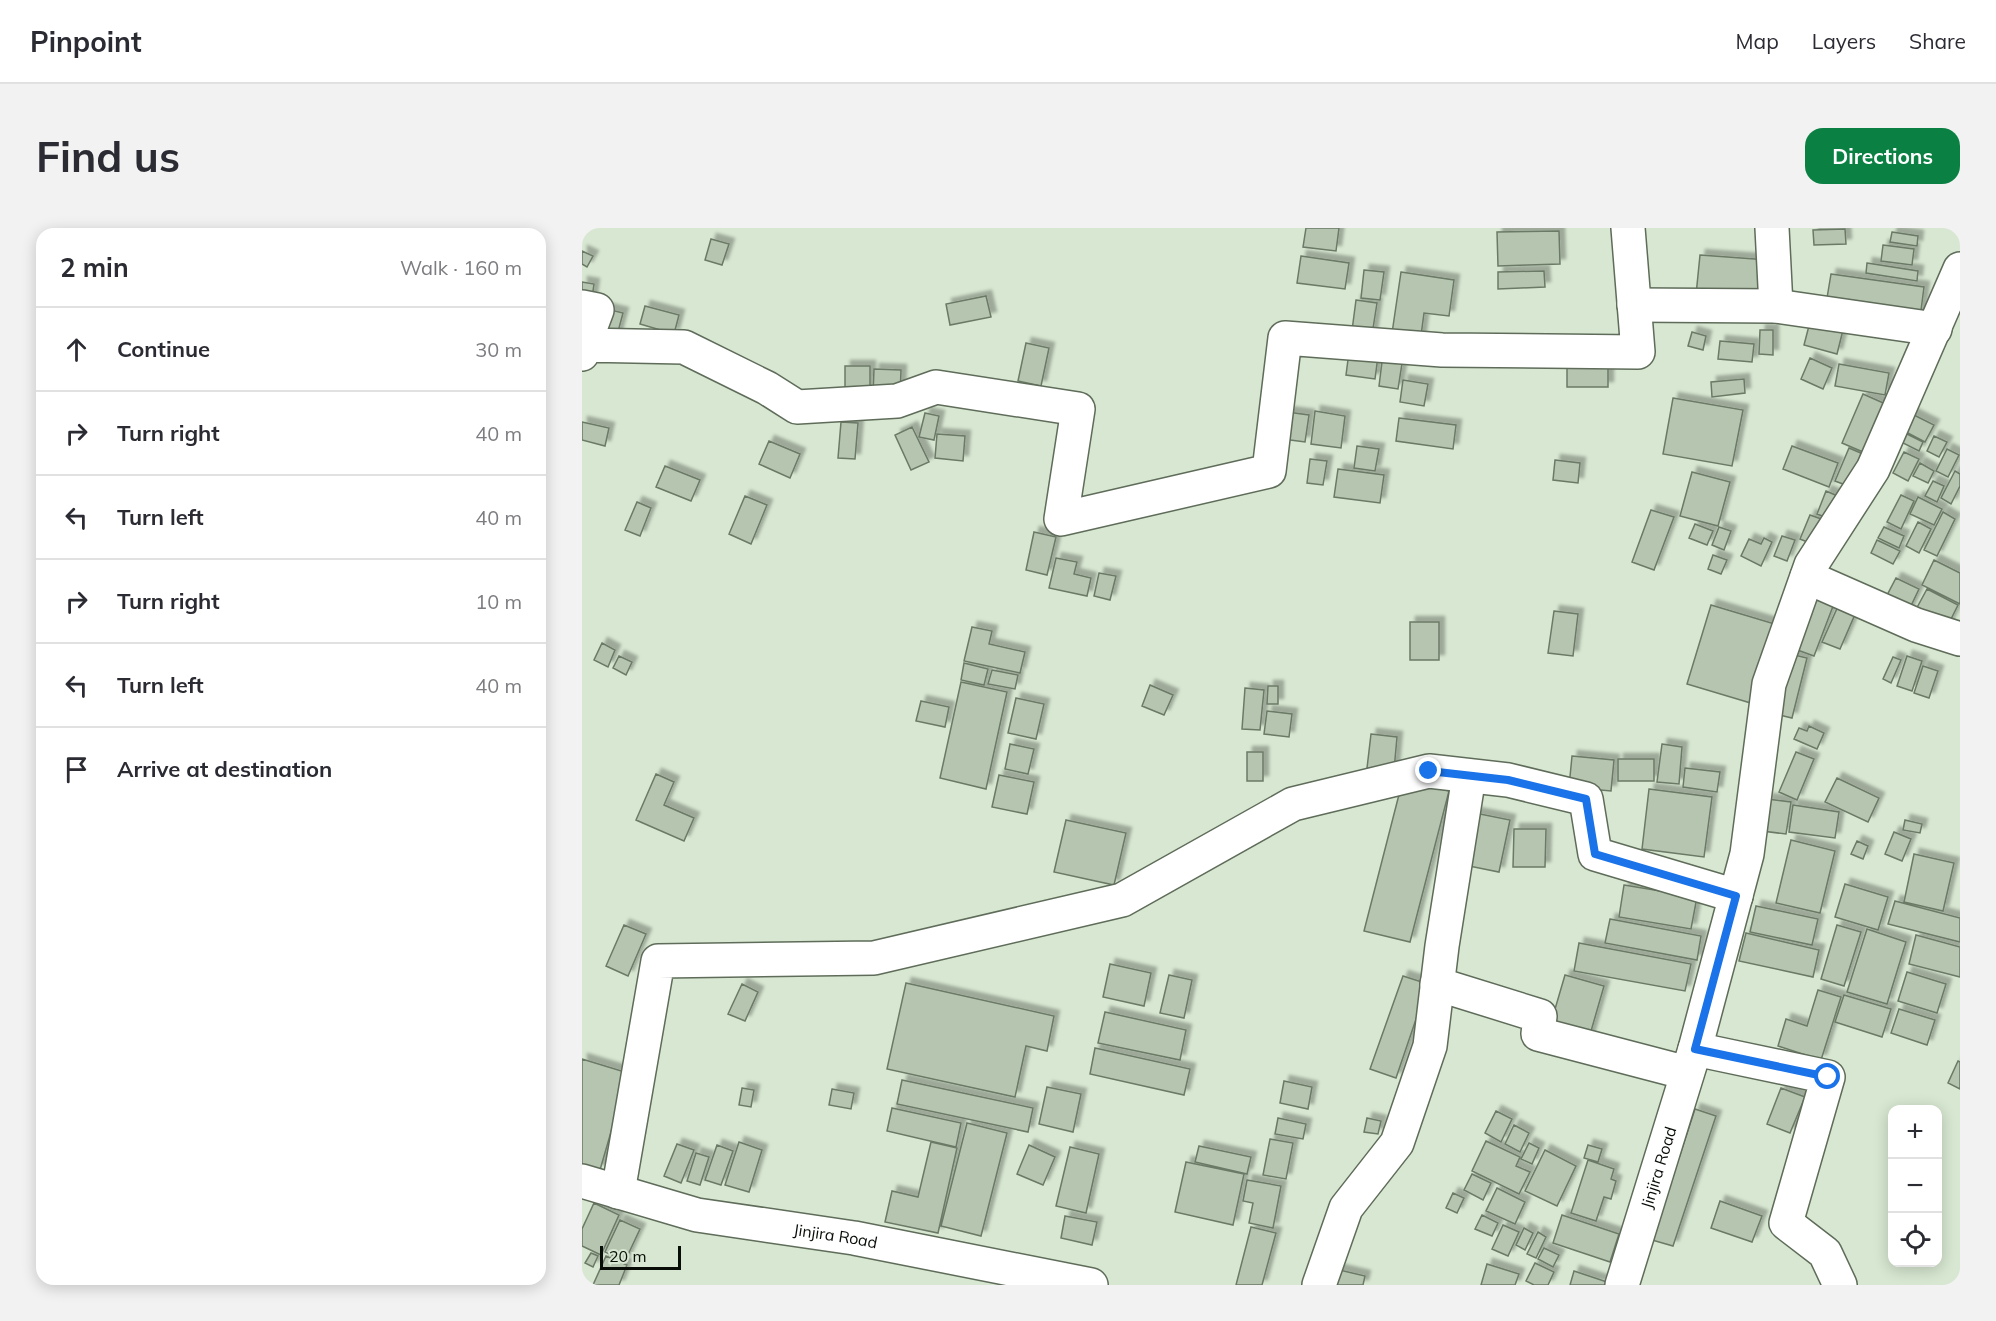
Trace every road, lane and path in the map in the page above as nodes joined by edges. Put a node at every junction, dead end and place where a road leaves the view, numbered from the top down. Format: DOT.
graph roads {
  1 [pos="1628,228"];
  2 [pos="1772,228"];
  3 [pos="1960,269"];
  4 [pos="1634,305"];
  5 [pos="1776,306"];
  6 [pos="582,307"];
  7 [pos="1935,329"];
  8 [pos="583,350"];
  9 [pos="1807,577"];
  10 [pos="1960,639"];
  11 [pos="1469,776"];
  12 [pos="1736,896"];
  13 [pos="1437,984"];
  14 [pos="1691,1061"];
  15 [pos="582,1181"];
  16 [pos="618,1191"];
  17 [pos="1091,1285"];
  18 [pos="1319,1285"];
  19 [pos="1622,1285"];
  20 [pos="1840,1285"];
  1 -- 4 [label="street"];
  2 -- 5 [label="street"];
  3 -- 7 [label="street, Jinjira Road"];
  4 -- 5 [label="street"];
  4 -- 8 [label="street"];
  5 -- 7 [label="street"];
  6 -- 8 [label="street"];
  7 -- 9 [label="street, Jinjira Road"];
  9 -- 10 [label="street"];
  9 -- 12 [label="street, Jinjira Road"];
  11 -- 12 [label="street"];
  11 -- 13 [label="street"];
  11 -- 16 [label="street"];
  12 -- 14 [label="street, Jinjira Road"];
  13 -- 14 [label="street"];
  13 -- 18 [label="street"];
  14 -- 19 [label="street, Jinjira Road"];
  14 -- 20 [label="street"];
  15 -- 16 [label="street, Jinjira Road"];
  16 -- 17 [label="street, Jinjira Road"];
}
